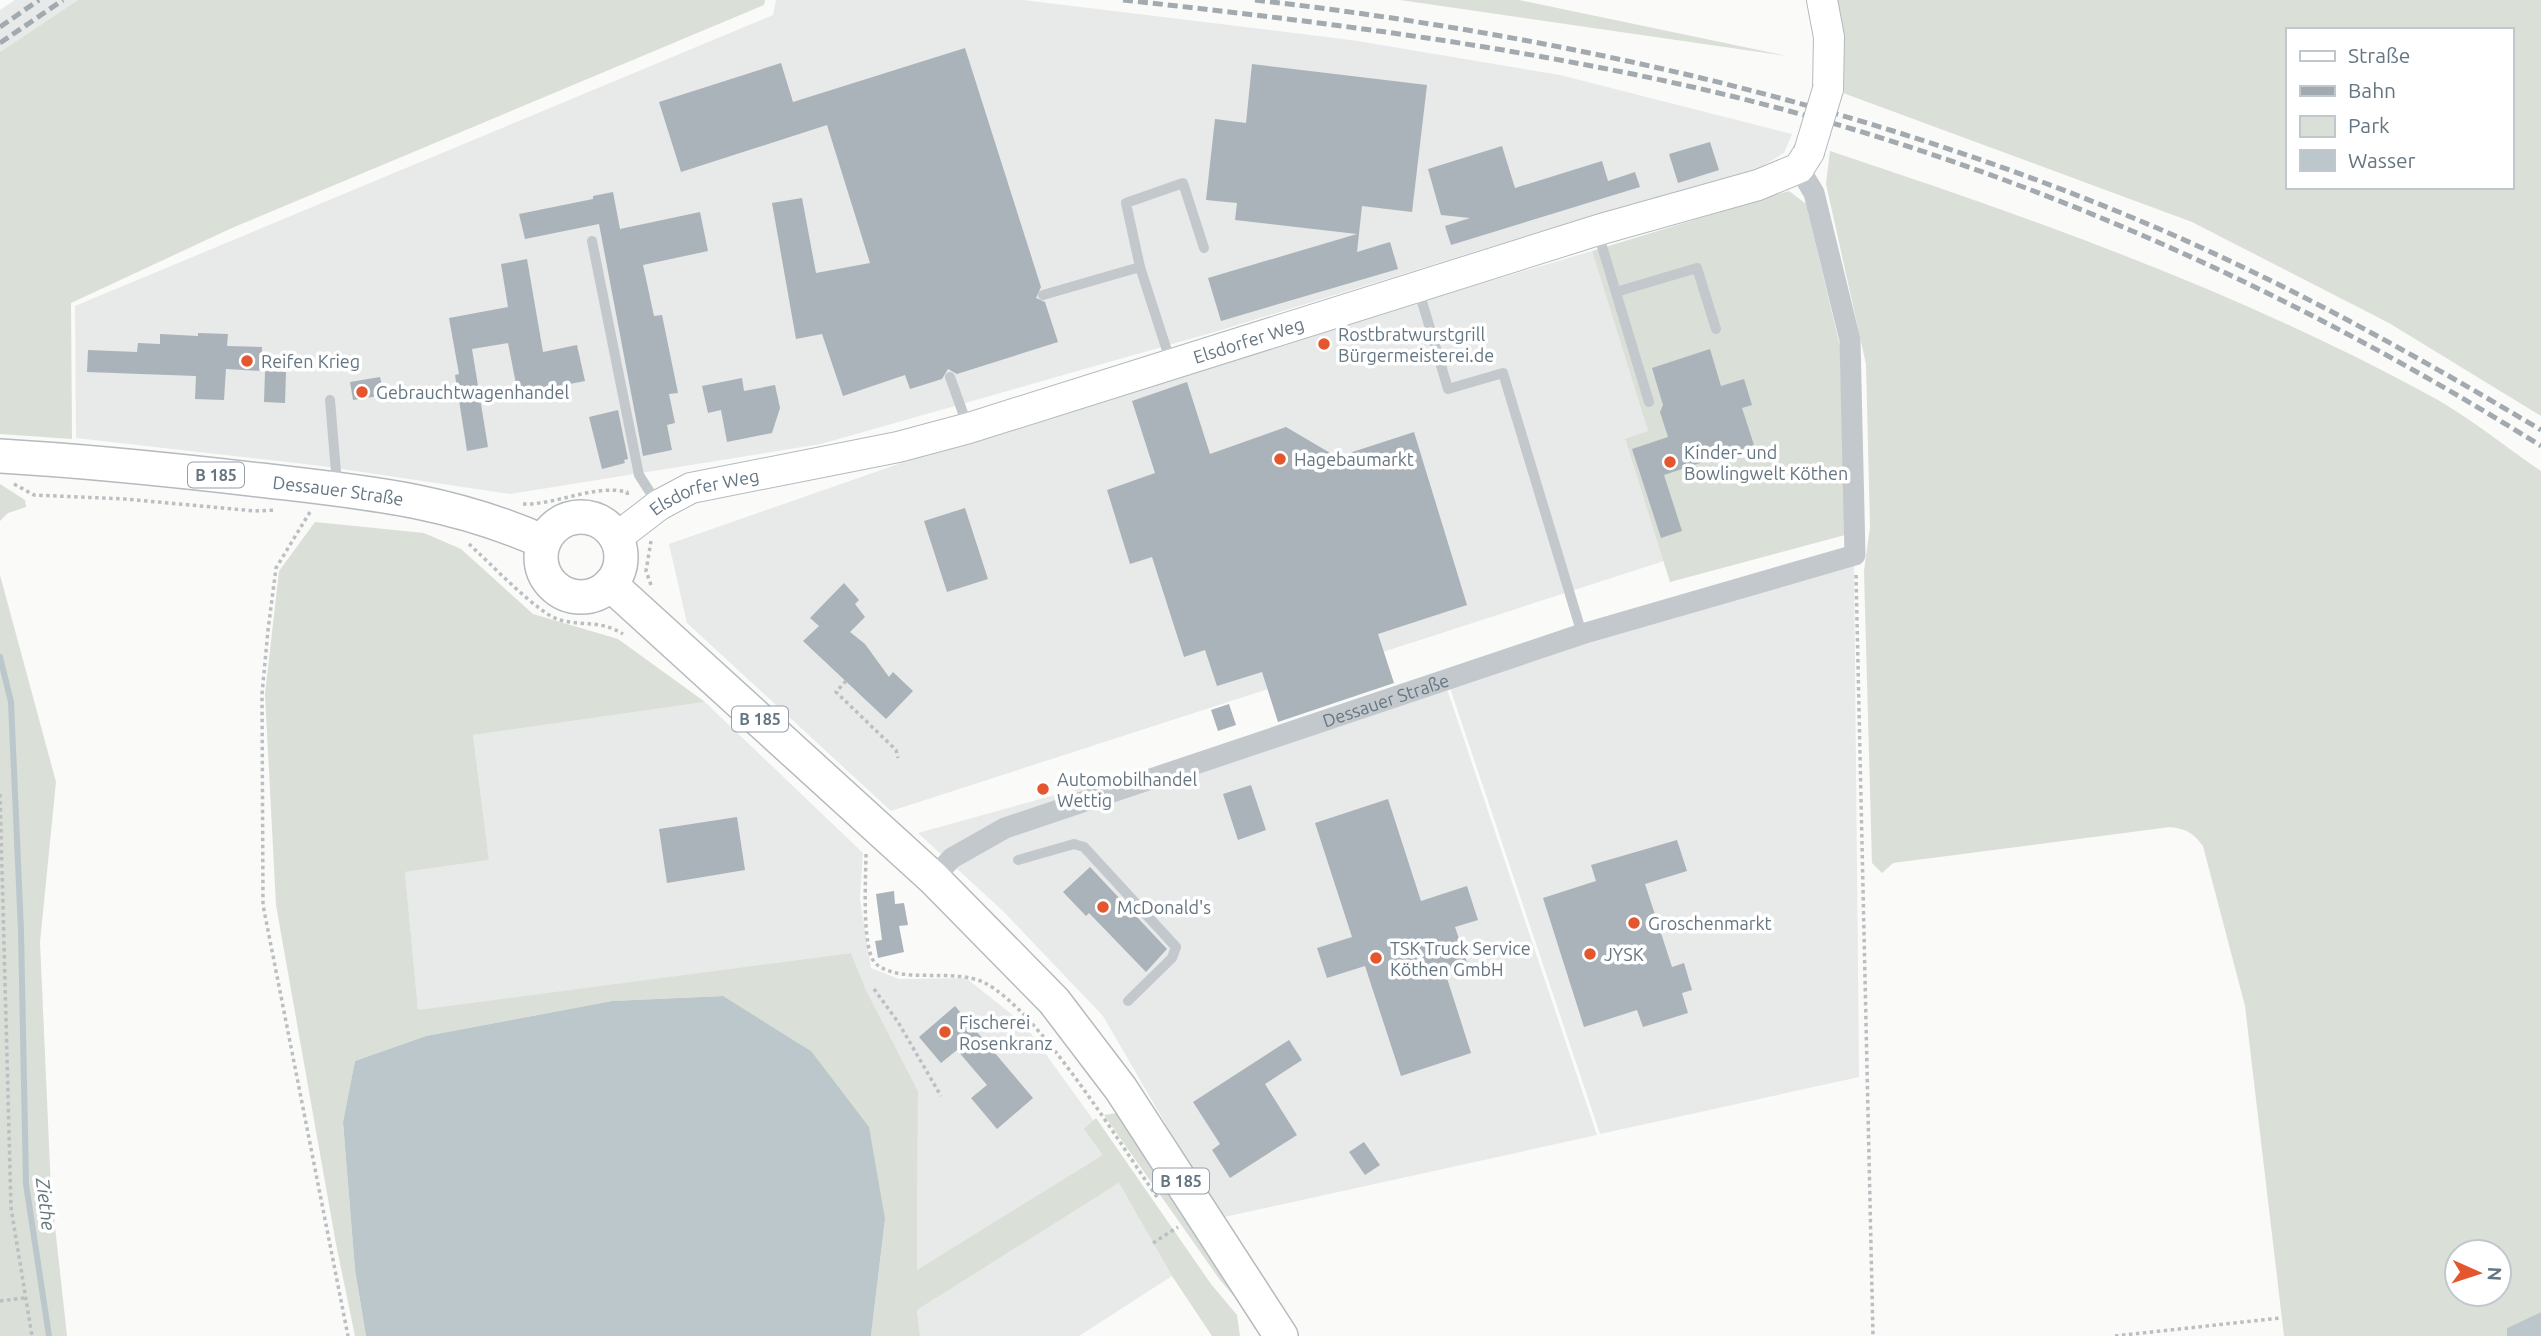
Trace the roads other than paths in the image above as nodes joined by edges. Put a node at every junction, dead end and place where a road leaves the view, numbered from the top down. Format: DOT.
graph roads {
  1 [pos="1822,0"];
  2 [pos="1804,160"];
  3 [pos="1598,230"];
  4 [pos="592,241"];
  5 [pos="1204,248"];
  6 [pos="1140,267"];
  7 [pos="1417,286"];
  8 [pos="1616,292"];
  9 [pos="1043,295"];
  10 [pos="1716,329"];
  11 [pos="1171,363"];
  12 [pos="950,377"];
  13 [pos="330,400"];
  14 [pos="1649,401"];
  15 [pos="969,428"];
  16 [pos="6,469"];
  17 [pos="324,498"];
  18 [pos="638,522"];
  19 [pos="544,542"];
  20 [pos="610,584"];
  21 [pos="1582,634"];
  22 [pos="1018,859"];
  23 [pos="933,878"];
  24 [pos="1128,1001"];
  25 [pos="1281,1336"];
  1 -- 2 [label="street, bridge"];
  2 -- 3 [label="street, Elsdorfer Weg"];
  2 -- 21 [label="street, Dessauer Straße"];
  3 -- 7 [label="street, Elsdorfer Weg"];
  3 -- 8 [label="lane"];
  4 -- 18 [label="lane"];
  5 -- 6 [label="lane"];
  6 -- 9 [label="lane"];
  6 -- 11 [label="lane"];
  7 -- 11 [label="street, Elsdorfer Weg"];
  7 -- 21 [label="lane"];
  8 -- 10 [label="lane"];
  8 -- 14 [label="lane"];
  11 -- 15 [label="street, Elsdorfer Weg"];
  12 -- 15 [label="lane"];
  13 -- 17 [label="lane"];
  15 -- 18 [label="street, Elsdorfer Weg"];
  16 -- 17 [label="main road, Dessauer Straße / B 185"];
  17 -- 19 [label="main road, Dessauer Straße / B 185"];
  18 -- 19 [label="main road"];
  18 -- 20 [label="main road"];
  19 -- 20 [label="main road"];
  20 -- 23 [label="main road, B 185"];
  21 -- 23 [label="street, Dessauer Straße"];
  22 -- 24 [label="lane"];
  23 -- 25 [label="main road, B 185"];
}
